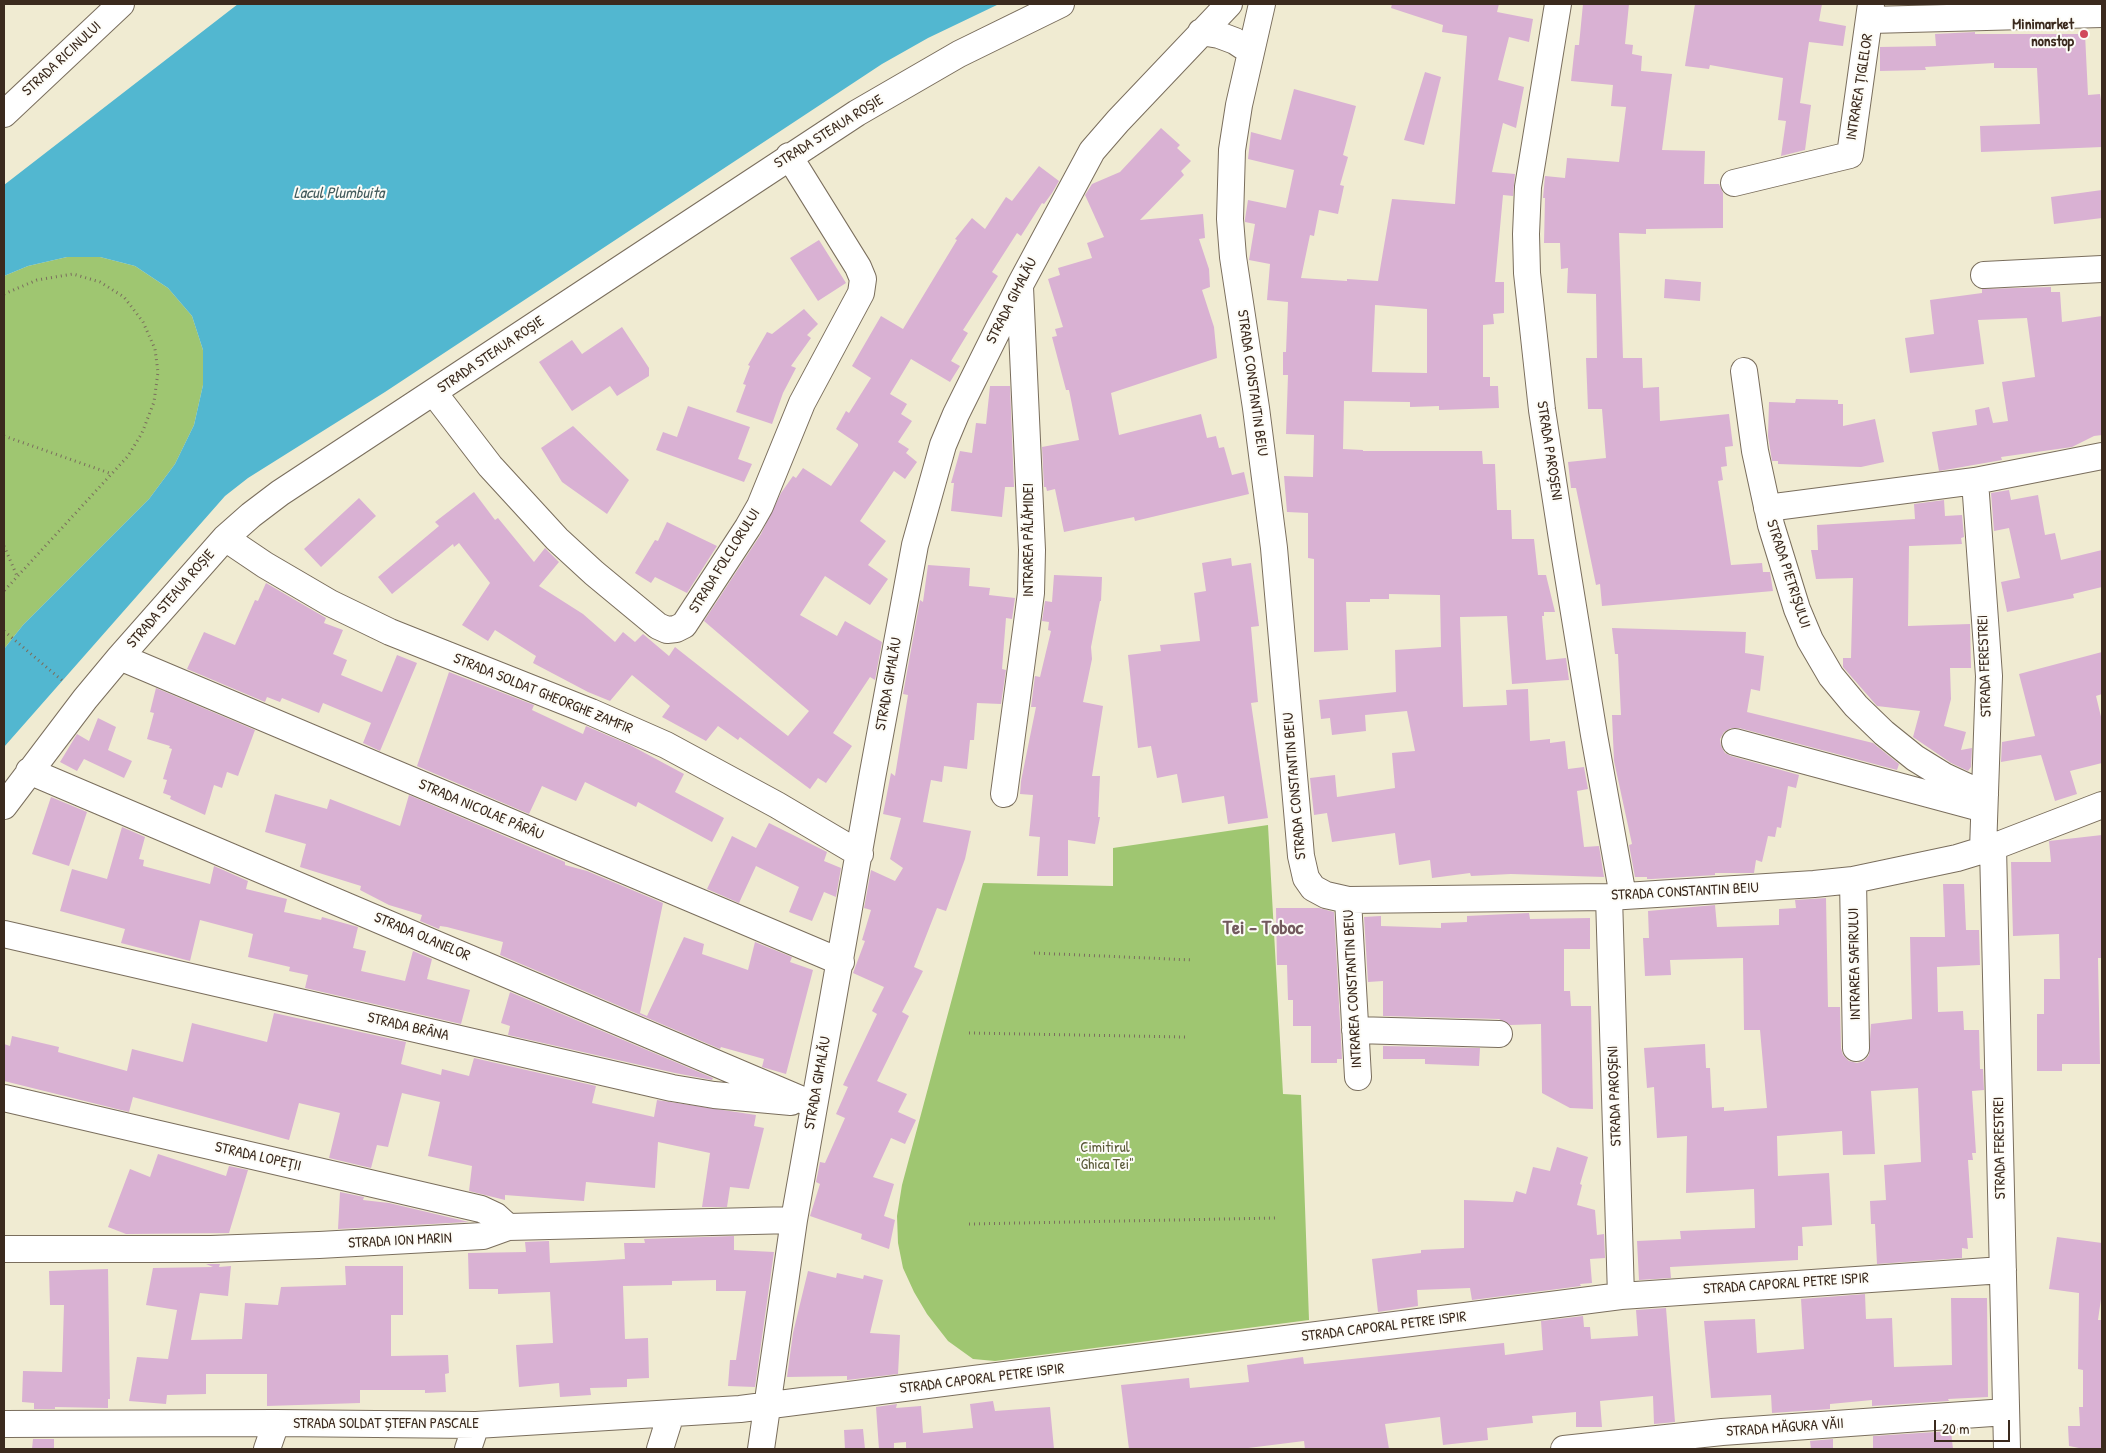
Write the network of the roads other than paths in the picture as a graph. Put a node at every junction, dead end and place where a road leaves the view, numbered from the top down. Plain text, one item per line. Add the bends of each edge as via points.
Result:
1 (121, 4) edge
2 (1061, 4) edge
3 (1229, 4) edge
4 (1262, 4) edge
5 (1558, 4) edge
6 (1871, 12) edge
7 (2102, 14) edge
8 (1201, 32) junction
9 (1250, 50) junction
10 (4, 114) edge
11 (789, 156) junction
12 (1734, 183) dead end
13 (2102, 269) edge
14 (1984, 275) dead end
15 (1020, 285) junction
16 (1744, 371) dead end
17 (434, 393) junction
18 (2102, 456) edge
19 (1975, 482) junction
20 (1767, 508) junction
21 (225, 538) junction
22 (120, 657) junction
23 (1735, 742) dead end
24 (29, 771) junction
25 (1004, 794) dead end
26 (1985, 802) junction
27 (2102, 805) edge
28 (4, 806) edge
29 (1988, 849) junction
30 (860, 854) junction
31 (1853, 880) junction
32 (1616, 896) junction
33 (1348, 900) junction
34 (4, 934) edge
35 (841, 962) junction
36 (1356, 1030) junction
37 (1500, 1034) dead end
38 (1856, 1048) dead end
39 (1358, 1077) dead end
40 (4, 1098) edge
41 (814, 1104) junction
42 (794, 1220) junction
43 (508, 1227) junction
44 (4, 1249) edge
45 (2003, 1270) junction
46 (1622, 1296) junction
47 (767, 1407) junction
48 (2006, 1412) junction
49 (672, 1414) junction
50 (276, 1423) junction
51 (4, 1424) edge
52 (476, 1425) junction
53 (267, 1449) edge
54 (468, 1449) edge
55 (660, 1449) edge
56 (761, 1449) edge
57 (1564, 1449) edge
58 (2007, 1449) edge

1 - 10 street, STRADA RICINULUI
2 - 11 street, STRADA STEAUA ROȘIE via 959,54
3 - 8 street, STRADA GIMALĂU
4 - 9 street, STRADA CONSTANTIN BEIU
5 - 32 street, STRADA PAROȘENI via 1528,187 1527,281 1542,410
6 - 7 street
6 - 12 street, INTRAREA ȚIGLELOR via 1850,155
8 - 9 street via 1219,35
8 - 15 street, STRADA GIMALĂU via 1092,152
9 - 33 street, STRADA CONSTANTIN BEIU via 1232,150 1230,219 1274,548 1301,856 1306,878 1313,888
11 - 17 street, STRADA STEAUA ROȘIE
11 - 17 street, STRADA FOLCLORULUI via 858,267 862,279 861,293 802,403 760,506 684,625 667,630 658,626 563,545 490,466
13 - 14 street
15 - 25 street, INTRAREA PĂLĂMIDEI via 1032,550 1031,593
15 - 30 street, STRADA GIMALĂU via 949,428 914,545
16 - 20 street, STRADA PIETRIȘULUI
17 - 21 street, STRADA STEAUA ROȘIE via 280,493
18 - 19 street, STRADA PIETRIȘULUI
19 - 20 street, STRADA PIETRIȘULUI
19 - 26 street, STRADA FERESTREI via 1989,676
20 - 26 street, STRADA PIETRIȘULUI via 1797,609 1831,676 1856,706 1907,752
21 - 22 street, STRADA STEAUA ROȘIE
21 - 30 street, STRADA SOLDAT GHEORGHE ZAMFIR via 330,603 390,632 666,745
22 - 24 street, STRADA STEAUA ROȘIE
22 - 35 street, STRADA NICOLAE PÂRÂU
23 - 26 street
24 - 28 street, STRADA STEAUA ROȘIE
24 - 41 street, STRADA OLANELOR
26 - 29 street, STRADA FERESTREI
27 - 29 street, STRADA CONSTANTIN BEIU
29 - 31 street, STRADA CONSTANTIN BEIU
29 - 45 street, STRADA FERESTREI
30 - 35 street, STRADA GIMALĂU
31 - 32 street, STRADA CONSTANTIN BEIU
31 - 38 street, INTRAREA SAFIRULUI
32 - 33 street, STRADA CONSTANTIN BEIU
32 - 46 street, STRADA PAROȘENI
33 - 36 street, INTRAREA CONSTANTIN BEIU
34 - 41 street, STRADA BRÂNA via 672,1088
35 - 41 street, STRADA GIMALĂU
36 - 37 street
36 - 39 street, INTRAREA CONSTANTIN BEIU
40 - 43 street, STRADA LOPEȚII via 481,1209
41 - 42 street, STRADA GIMALĂU
42 - 43 street, STRADA ION MARIN
42 - 47 street, STRADA GIMALĂU
43 - 44 street, STRADA ION MARIN via 484,1236 357,1243 211,1249
45 - 46 street, STRADA CAPORAL PETRE ISPIR
45 - 48 street, STRADA FERESTREI
46 - 47 street, STRADA CAPORAL PETRE ISPIR
47 - 49 street, STRADA SOLDAT ȘTEFAN PASCALE
47 - 56 street, STRADA GIMALĂU
48 - 57 street, STRADA MĂGURA VĂII via 1722,1432
48 - 58 street, STRADA FERESTREI
49 - 52 street, STRADA SOLDAT ȘTEFAN PASCALE
49 - 55 street
50 - 51 street, STRADA SOLDAT ȘTEFAN PASCALE
50 - 52 street, STRADA SOLDAT ȘTEFAN PASCALE
50 - 53 street
52 - 54 street

